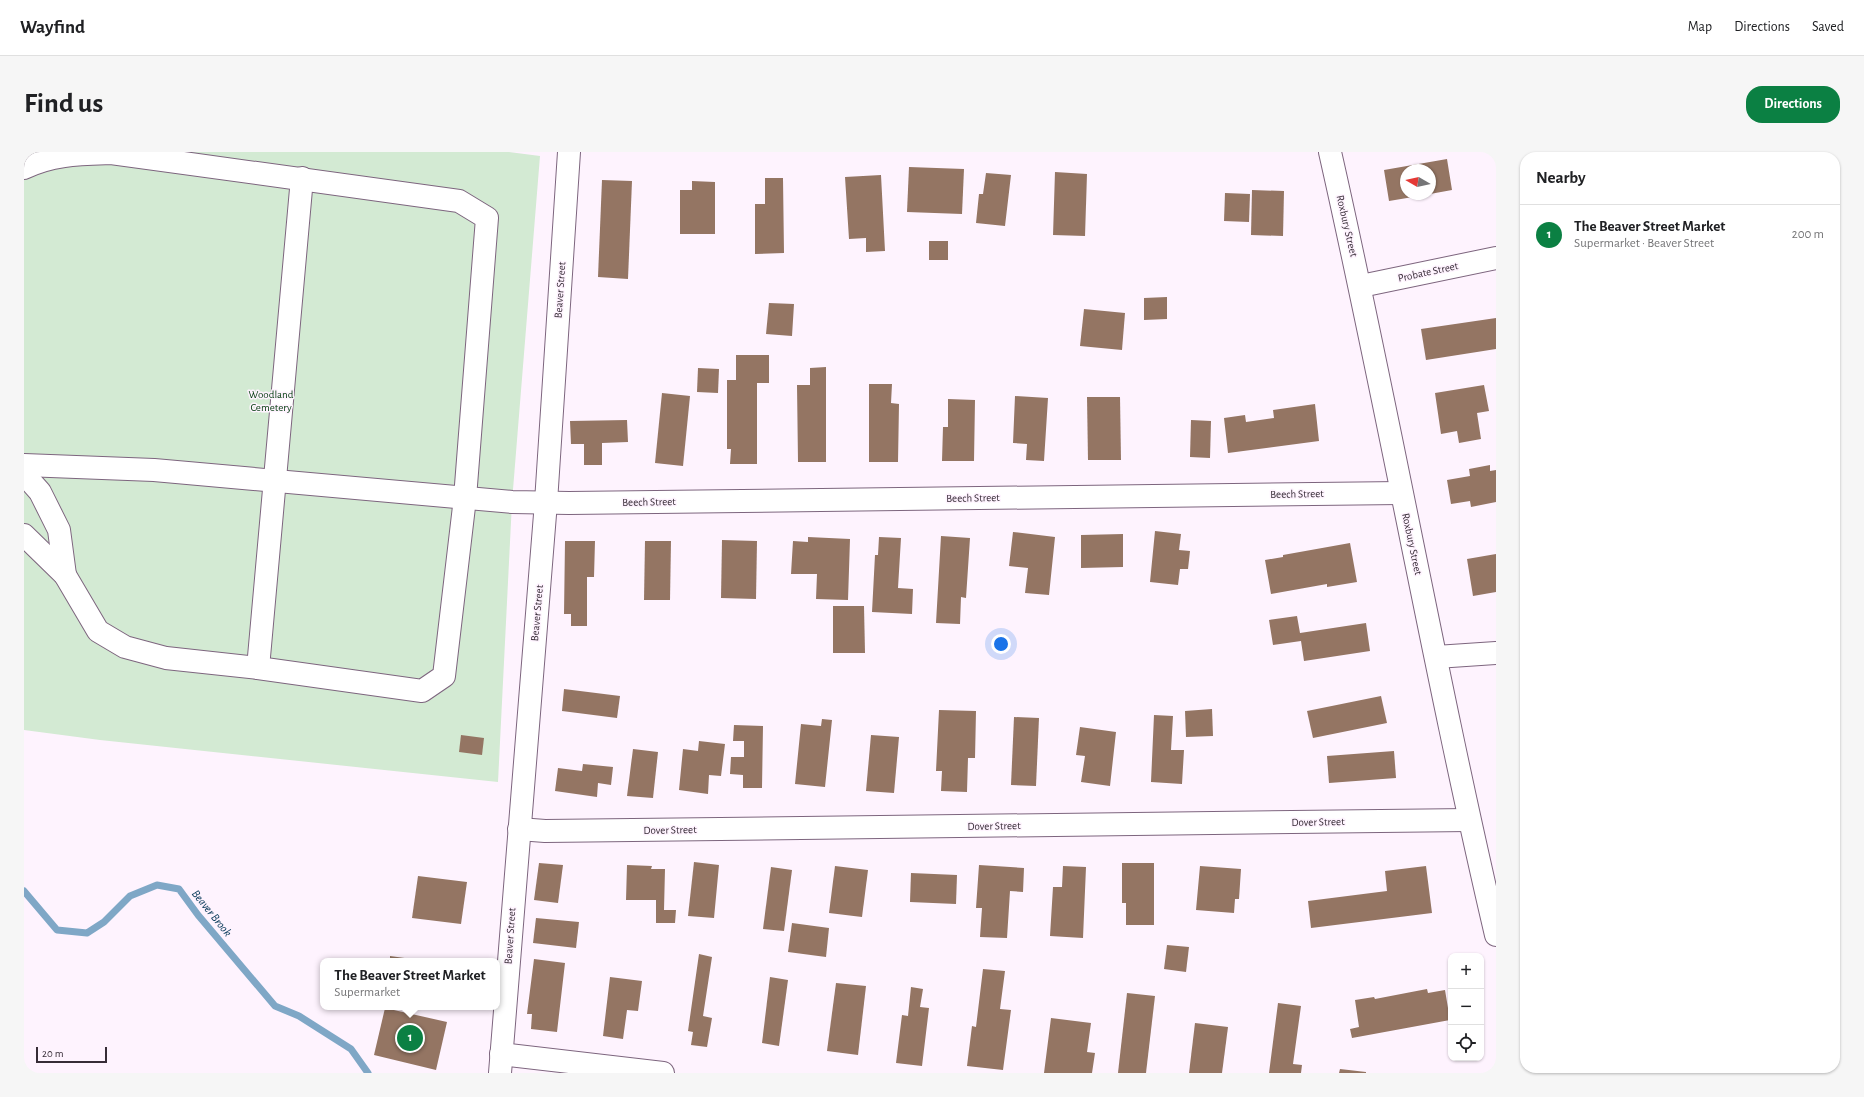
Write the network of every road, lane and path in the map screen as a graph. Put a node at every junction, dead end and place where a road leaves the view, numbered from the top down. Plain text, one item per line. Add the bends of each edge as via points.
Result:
1 (569, 152) edge
2 (1330, 152) edge
3 (24, 168) edge
4 (302, 178) junction
5 (1496, 258) edge
6 (1361, 286) junction
7 (24, 465) edge
8 (24, 474) edge
9 (275, 481) junction
10 (1401, 493) junction
11 (465, 498) junction
12 (546, 502) junction
13 (24, 535) edge
14 (65, 575) junction
15 (1496, 653) edge
16 (1436, 657) junction
17 (258, 668) junction
18 (1469, 820) junction
19 (519, 829) junction
20 (1496, 934) edge
21 (500, 1064) edge
22 (663, 1073) edge

1 - 12 street, Beaver Street
2 - 6 street, Roxbury Street
3 - 4 street via 37,161 57,156 111,153
4 - 9 street
4 - 11 street via 459,201 487,218
5 - 6 street, Probate Street
6 - 10 street, Roxbury Street
7 - 9 street, Beech Street via 154,470
8 - 14 street via 40,492 59,530
9 - 11 street, Beech Street
9 - 17 street
10 - 12 street, Beech Street
10 - 16 street, Roxbury Street
11 - 12 street, Beech Street
11 - 17 street via 444,676 422,691
12 - 19 street, Beaver Street
13 - 14 street
14 - 17 street via 98,631 125,647 166,658
15 - 16 street
16 - 18 street, Roxbury Street
18 - 19 street, Dover Street via 569,831
18 - 20 street, Roxbury Street
19 - 21 street, Beaver Street
21 - 22 street

